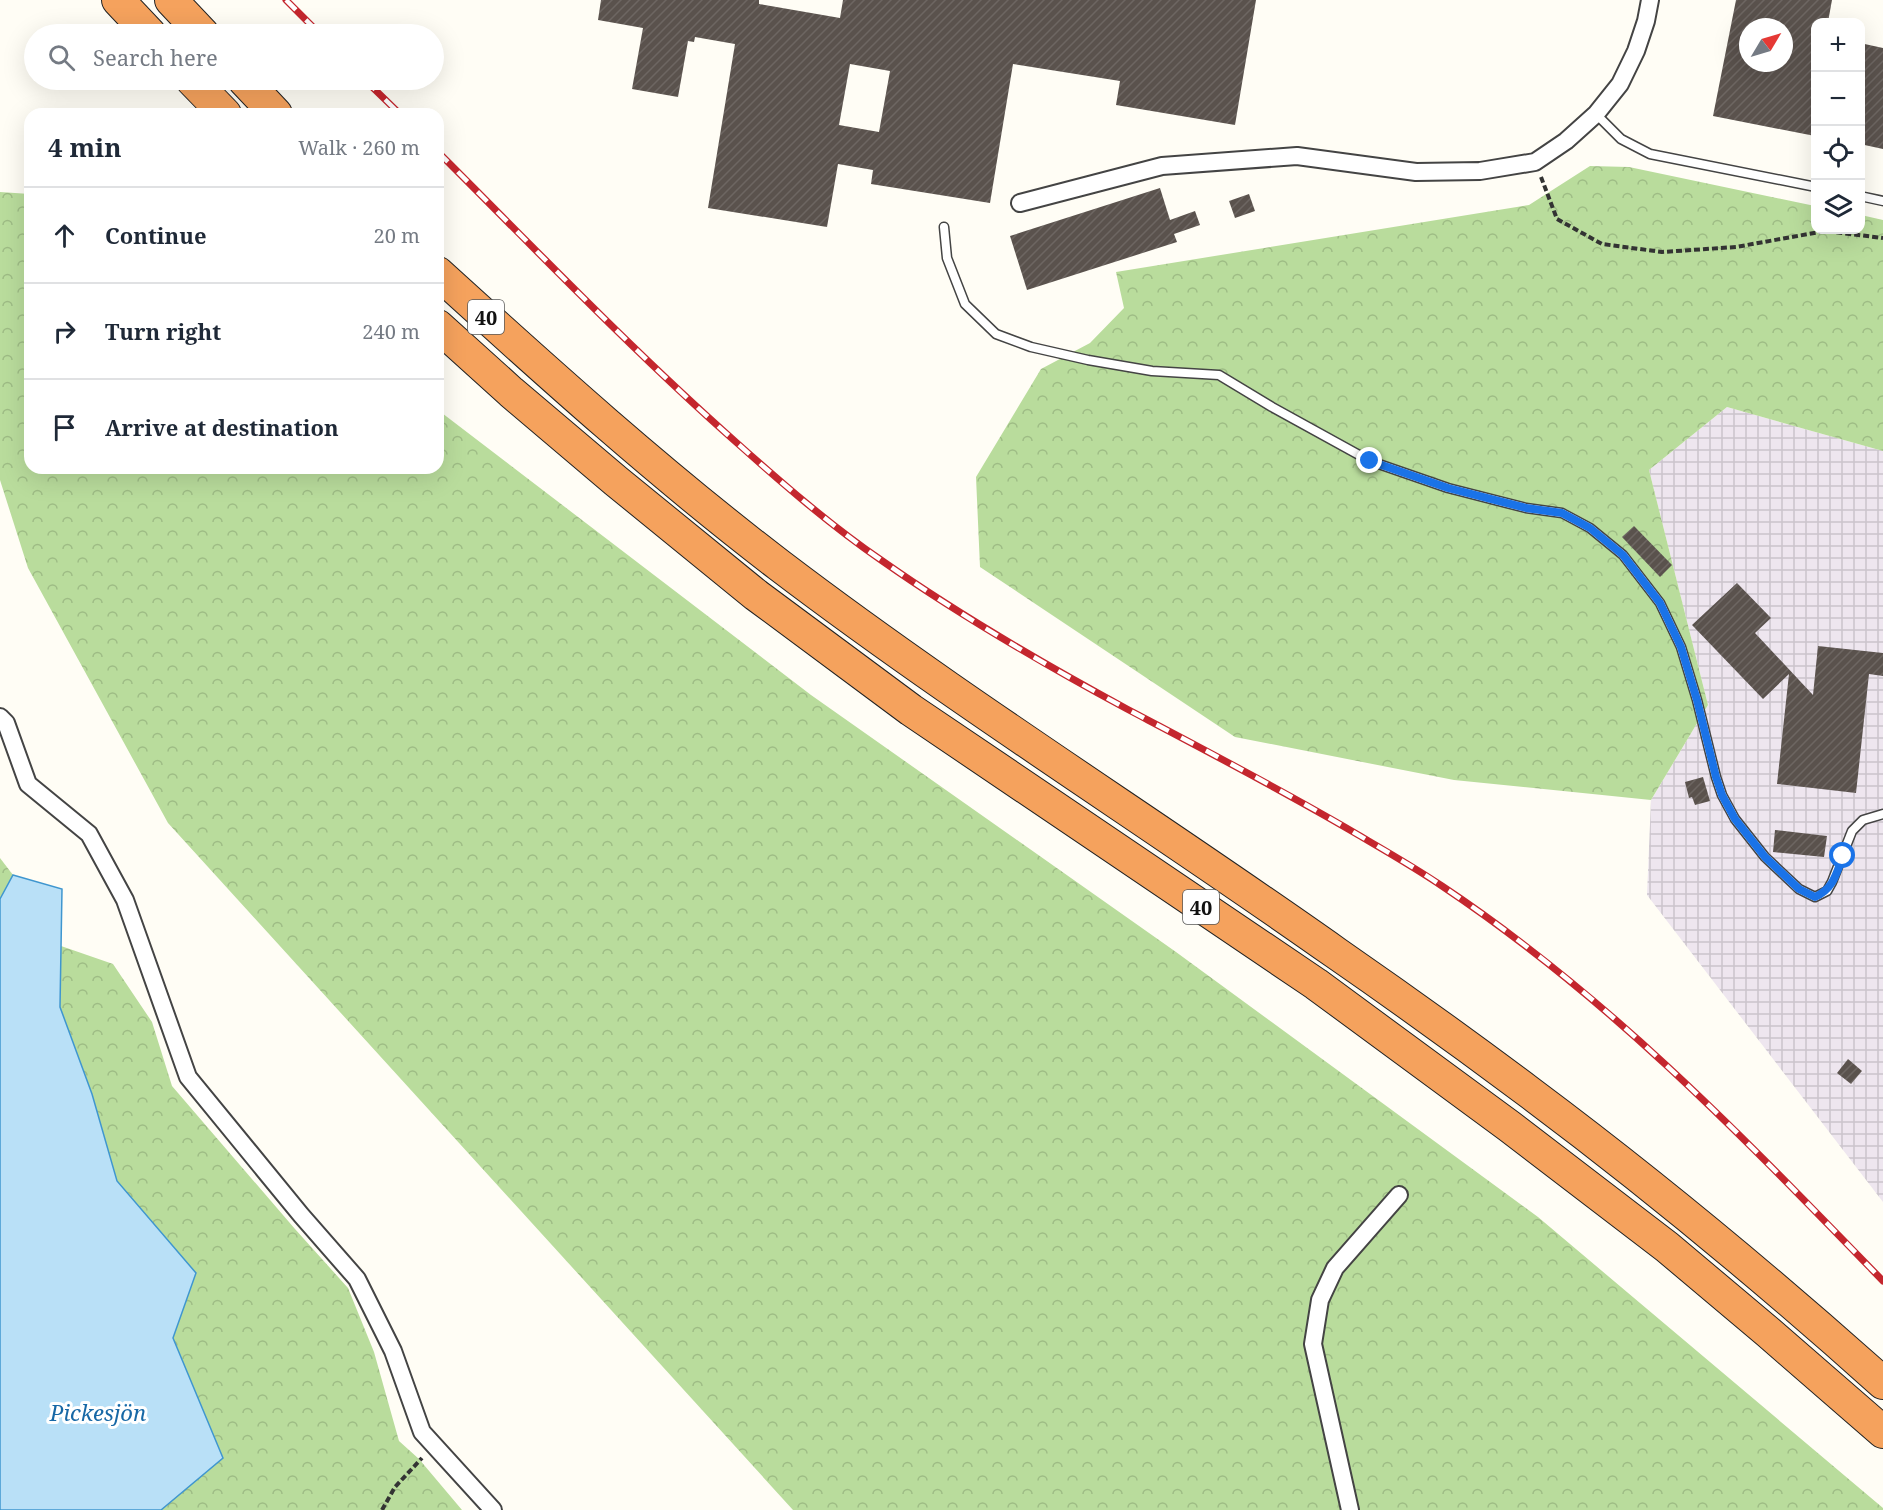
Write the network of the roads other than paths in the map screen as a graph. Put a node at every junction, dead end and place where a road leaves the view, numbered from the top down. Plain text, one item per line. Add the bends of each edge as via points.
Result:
1 (118, 0) edge
2 (171, 0) edge
3 (1650, 0) edge
4 (141, 24) edge
5 (194, 24) edge
6 (202, 90) edge
7 (253, 90) edge
8 (219, 108) edge
9 (270, 108) edge
10 (1596, 114) junction
11 (1811, 186) edge
12 (1865, 197) edge
13 (1883, 201) edge
14 (1020, 202) dead end
15 (944, 227) dead end
16 (444, 278) edge
17 (444, 331) edge
18 (0, 717) edge
19 (1883, 814) edge
20 (1399, 1195) dead end
21 (1883, 1383) edge
22 (1883, 1432) edge
23 (493, 1510) edge
24 (1350, 1510) edge

1 - 4 highway
2 - 5 highway
3 - 10 street via 1646,21 1620,84
6 - 8 highway
7 - 9 highway
10 - 11 lane via 1621,140 1650,154
10 - 14 street via 1535,162 1480,171 1416,172 1298,156 1162,166
12 - 13 lane
15 - 19 lane via 947,258 965,304 996,334 1088,360 1152,371 1219,375 1370,461 1448,488 1562,513 1590,528 1623,555 1660,603 1681,647 1722,795 1765,857 1799,889 1815,897 1827,891 1852,831 1863,820
16 - 21 highway, 40 via 640,454 779,565 935,679 1334,951 1530,1093 1690,1218
17 - 22 highway, 40 via 616,481 756,595 911,710 1316,984 1509,1126 1667,1247
18 - 23 street via 6,723 28,784 89,834 125,900 188,1077 357,1279 393,1351 422,1432
20 - 24 street via 1335,1268 1320,1299 1313,1344

